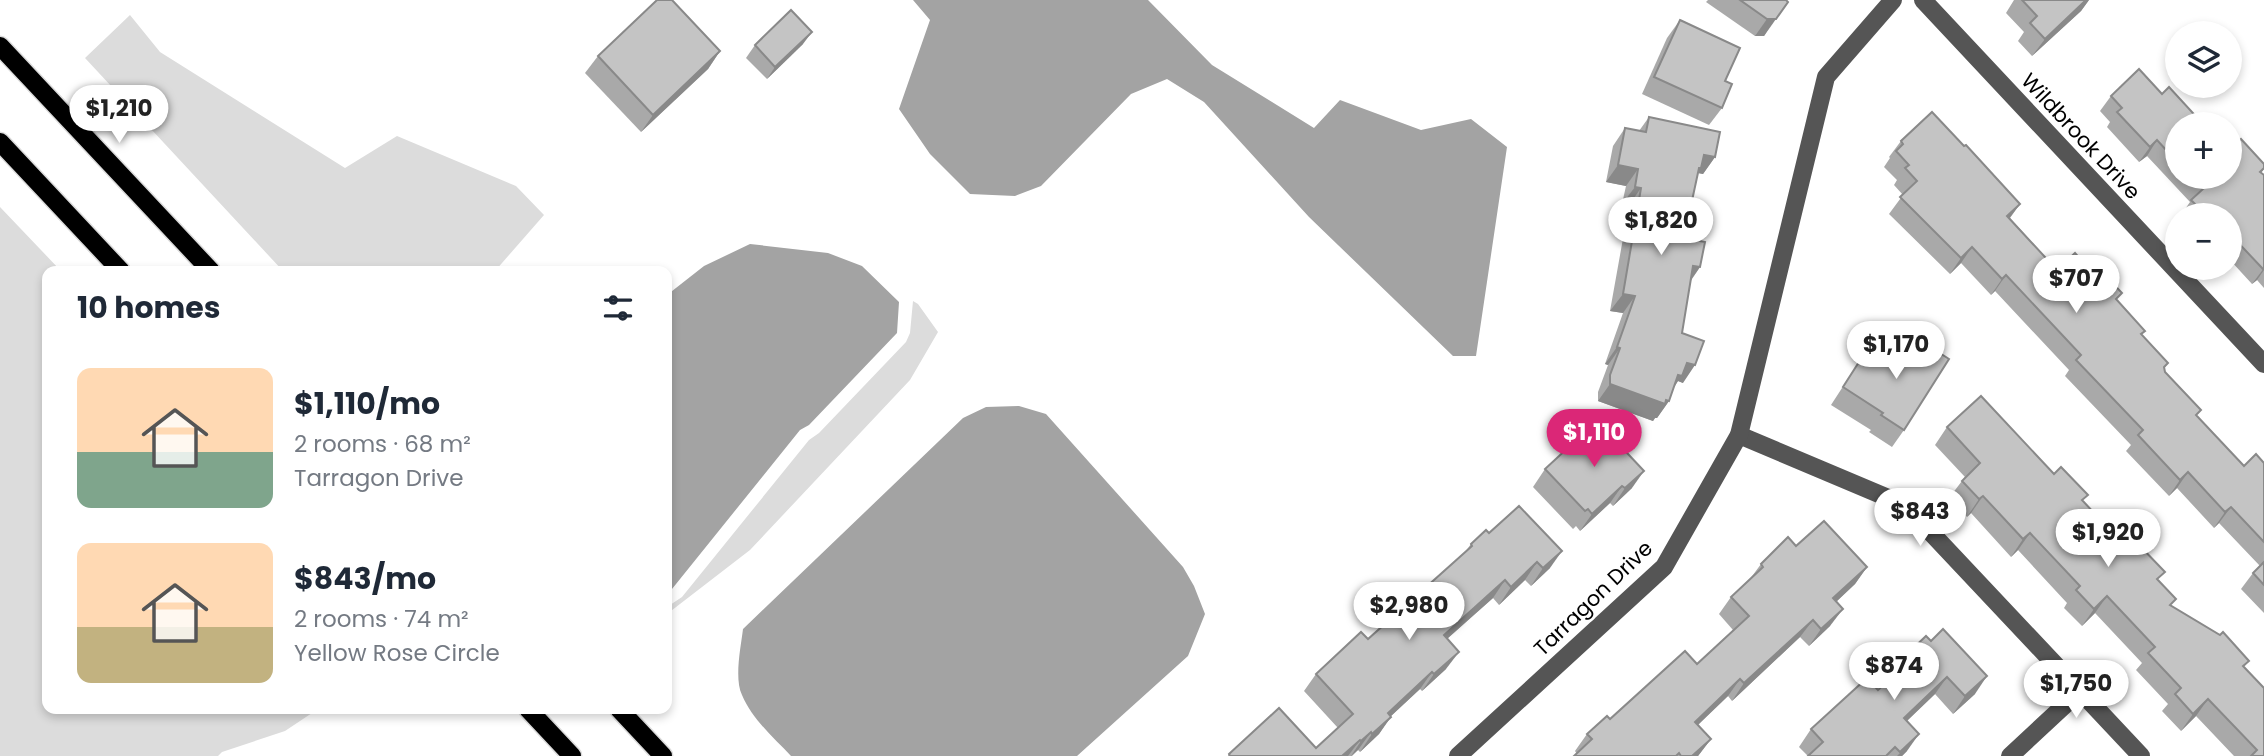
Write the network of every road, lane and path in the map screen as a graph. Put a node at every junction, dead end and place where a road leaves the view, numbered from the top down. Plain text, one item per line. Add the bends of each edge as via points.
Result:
1 (1893, 0) edge
2 (1923, 0) edge
3 (0, 46) edge
4 (0, 142) edge
5 (116, 266) edge
6 (206, 266) edge
7 (2264, 364) edge
8 (1739, 435) junction
9 (2080, 691) junction
10 (533, 714) edge
11 (624, 714) edge
12 (572, 756) edge
13 (663, 756) edge
14 (1458, 756) edge
15 (2010, 756) edge
16 (2141, 756) edge

1 - 8 street, Tarragon Drive via 1826,77
2 - 7 street, Wildbrook Drive
3 - 6 main road
4 - 5 main road
8 - 9 street via 1905,505
8 - 14 street, Tarragon Drive via 1664,567
9 - 15 street
9 - 16 street
10 - 12 main road
11 - 13 main road

